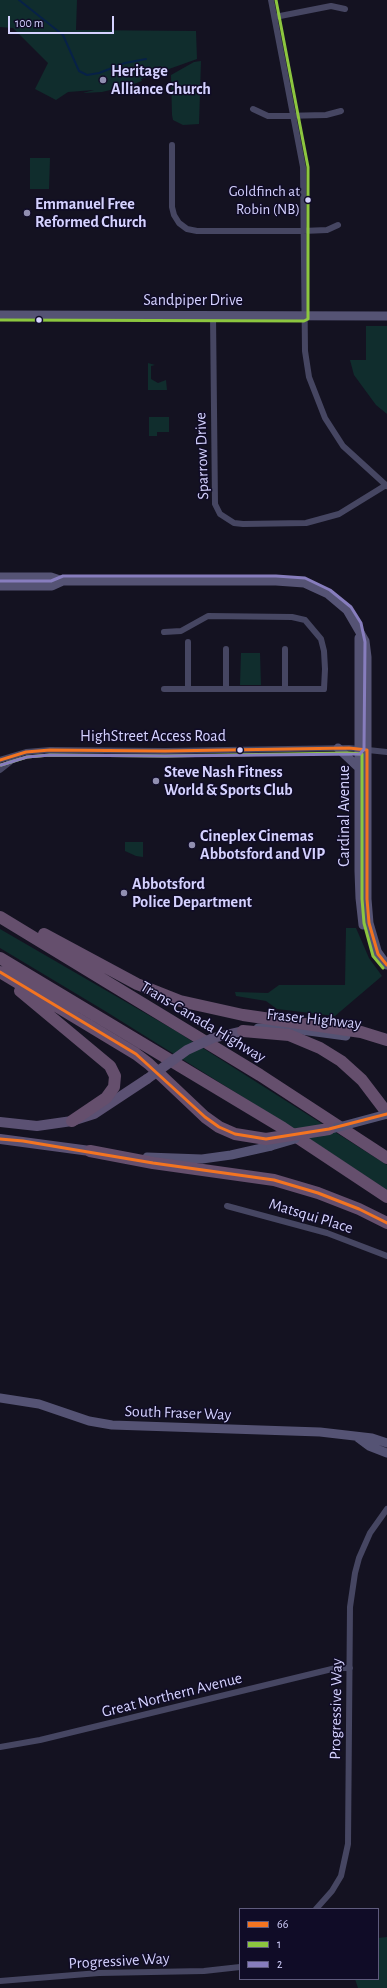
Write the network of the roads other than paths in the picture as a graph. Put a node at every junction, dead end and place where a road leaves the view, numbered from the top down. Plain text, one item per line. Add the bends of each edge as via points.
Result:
1 (271, 0) edge
2 (345, 9) dead end
3 (275, 17) junction
4 (253, 109) dead end
5 (341, 110) dead end
6 (293, 116) junction
7 (172, 145) dead end
8 (338, 225) dead end
9 (304, 231) junction
10 (0, 315) edge
11 (213, 315) junction
12 (304, 316) junction
13 (387, 316) edge
14 (386, 486) edge
15 (0, 577) edge
16 (63, 581) junction
17 (0, 586) edge
18 (164, 632) dead end
19 (188, 642) dead end
20 (226, 649) dead end
21 (285, 649) dead end
22 (164, 689) dead end
23 (188, 689) junction
24 (226, 689) junction
25 (286, 689) junction
26 (338, 748) junction
27 (363, 750) junction
28 (387, 752) edge
29 (19, 755) junction
30 (0, 760) edge
31 (359, 768) junction
32 (0, 770) edge
33 (0, 910) edge
34 (0, 917) edge
35 (378, 954) junction
36 (0, 958) edge
37 (387, 965) edge
38 (0, 972) edge
39 (0, 976) edge
40 (243, 1030) junction
41 (387, 1041) edge
42 (387, 1114) edge
43 (72, 1121) junction
44 (0, 1122) edge
45 (329, 1129) joint
46 (0, 1138) edge
47 (269, 1143) junction
48 (90, 1151) junction
49 (387, 1158) edge
50 (387, 1197) edge
51 (226, 1206) dead end
52 (387, 1223) edge
53 (387, 1256) edge
54 (0, 1399) edge
55 (357, 1437) junction
56 (387, 1443) edge
57 (387, 1453) edge
58 (387, 1509) edge
59 (350, 1668) junction
60 (0, 1747) edge
61 (317, 1908) edge
62 (239, 1967) edge
63 (0, 1981) edge

1 - 3 street
2 - 3 street via 331,6
3 - 6 street
4 - 6 street via 268,116
5 - 6 street via 326,115
6 - 9 street via 303,167
7 - 9 street via 172,207 179,223 187,229
8 - 9 street via 327,230
9 - 12 street
10 - 11 street, Sandpiper Drive
11 - 12 street, Sandpiper Drive
11 - 14 street, Sparrow Drive via 215,504 220,514 234,523 243,524 306,523 339,514
12 - 13 street, Sandpiper Drive
12 - 14 street via 309,377 325,418 344,446
15 - 16 street, Cardinal Avenue via 51,577
16 - 17 street, Cardinal Avenue via 52,586
16 - 27 street, Cardinal Avenue via 276,581 304,583 328,594 347,610 356,625 360,642
18 - 25 street via 181,631 208,616 292,617 305,620 322,639 324,689
19 - 23 street
20 - 24 street
21 - 25 street
22 - 23 street
23 - 24 street
24 - 25 street
26 - 27 street, HighStreet Access Road
26 - 29 street, HighStreet Access Road via 50,750
26 - 31 street
27 - 28 street, HighStreet Access Road
27 - 31 street, Cardinal Avenue
27 - 35 street, Cardinal Avenue via 367,899 369,923
29 - 30 street, HighStreet Access Road
29 - 32 street, HighStreet Access Road
31 - 35 street, Cardinal Avenue via 360,898 368,941
33 - 41 highway via 137,984 180,1001 242,1015 361,1032
34 - 49 highway, Trans-Canada Highway via 260,1075
35 - 37 street, Cardinal Avenue
36 - 50 highway via 282,1128
38 - 47 highway via 136,1054 219,1127
39 - 43 highway via 110,1066 115,1076 114,1087 106,1098
40 - 41 street, Fraser Highway via 279,1027
40 - 42 highway via 289,1035 320,1048 341,1061 362,1080
40 - 43 main road, Fraser Highway, bridge via 199,1044 94,1114
42 - 45 street, bridge
43 - 44 main road, Fraser Highway via 37,1126
45 - 47 highway, bridge
46 - 48 main road
47 - 48 street via 231,1155 202,1159
48 - 52 highway via 153,1163 274,1180 318,1193
51 - 53 street, Matsqui Place via 327,1233
54 - 55 street, South Fraser Way via 38,1404 89,1421 112,1425 320,1432
55 - 56 street, South Fraser Way
55 - 57 street, South Fraser Way via 369,1446
58 - 59 street, Progressive Way via 370,1533 355,1573 350,1607
59 - 60 street, Great Northern Avenue via 336,1668 40,1740
59 - 61 street, Progressive Way via 348,1844 341,1876
62 - 63 street, Progressive Way via 204,1971 99,1973

